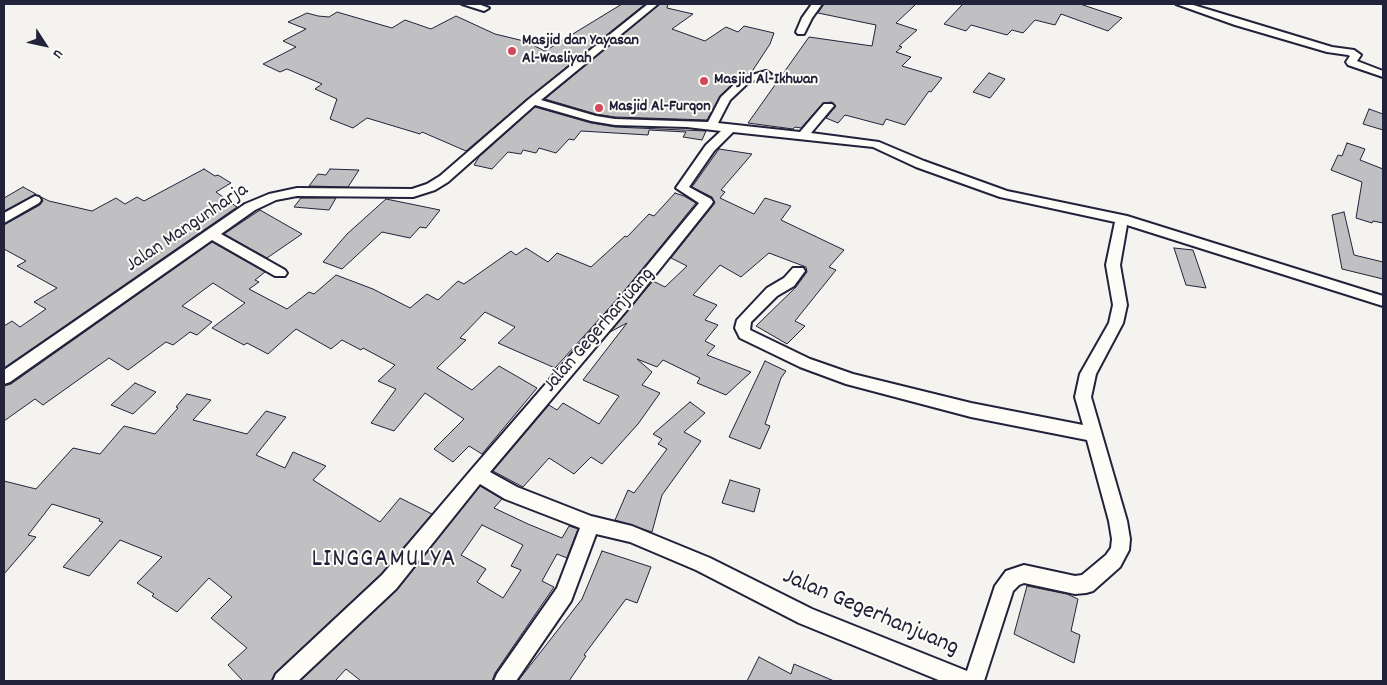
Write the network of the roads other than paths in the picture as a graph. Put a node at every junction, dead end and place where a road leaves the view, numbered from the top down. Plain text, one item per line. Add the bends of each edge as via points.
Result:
1 (467, 4) edge
2 (653, 4) edge
3 (817, 4) edge
4 (1181, 4) edge
5 (484, 8) dead end
6 (801, 32) dead end
7 (766, 74) dead end
8 (1383, 74) edge
9 (533, 101) junction
10 (828, 106) dead end
11 (711, 126) junction
12 (730, 128) junction
13 (803, 136) junction
14 (36, 200) dead end
15 (4, 219) edge
16 (1122, 219) junction
17 (210, 234) junction
18 (798, 271) dead end
19 (280, 273) dead end
20 (1383, 301) edge
21 (4, 378) edge
22 (1093, 434) junction
23 (478, 474) junction
24 (591, 524) junction
25 (283, 681) edge
26 (504, 681) edge
27 (965, 681) edge
28 (974, 681) edge

1 - 5 street
2 - 9 street, Jalan Mangunharja
3 - 6 street via 806,18
4 - 8 street via 1331,50 1353,53 1356,56 1352,64
7 - 11 street via 745,80 725,99
9 - 11 street via 595,119
9 - 17 street, Jalan Mangunharja via 431,188 413,193 297,192 273,197 250,207
10 - 13 street
11 - 12 street
12 - 13 street
12 - 23 street, Jalan Gegerhanjuang via 710,148 682,188 707,202
13 - 16 street via 875,144 1004,194
14 - 15 street
16 - 20 street
16 - 22 street, Jalan Gegerhanjuang via 1113,265 1120,305 1116,323 1088,374 1083,390
17 - 19 street
17 - 21 street, Jalan Mangunharja
18 - 22 street via 744,320 742,328 746,334 806,363 852,380 971,410
22 - 28 street, Jalan Gegerhanjuang via 1118,521 1120,550 1113,561 1086,584 1075,585 1024,574 1013,577 1005,586
23 - 24 street, Jalan Gegerhanjuang via 511,493
23 - 25 street, Jalan Gegerhanjuang via 389,582
24 - 26 street via 564,594
24 - 27 street, Jalan Gegerhanjuang via 641,538 703,564 806,616

